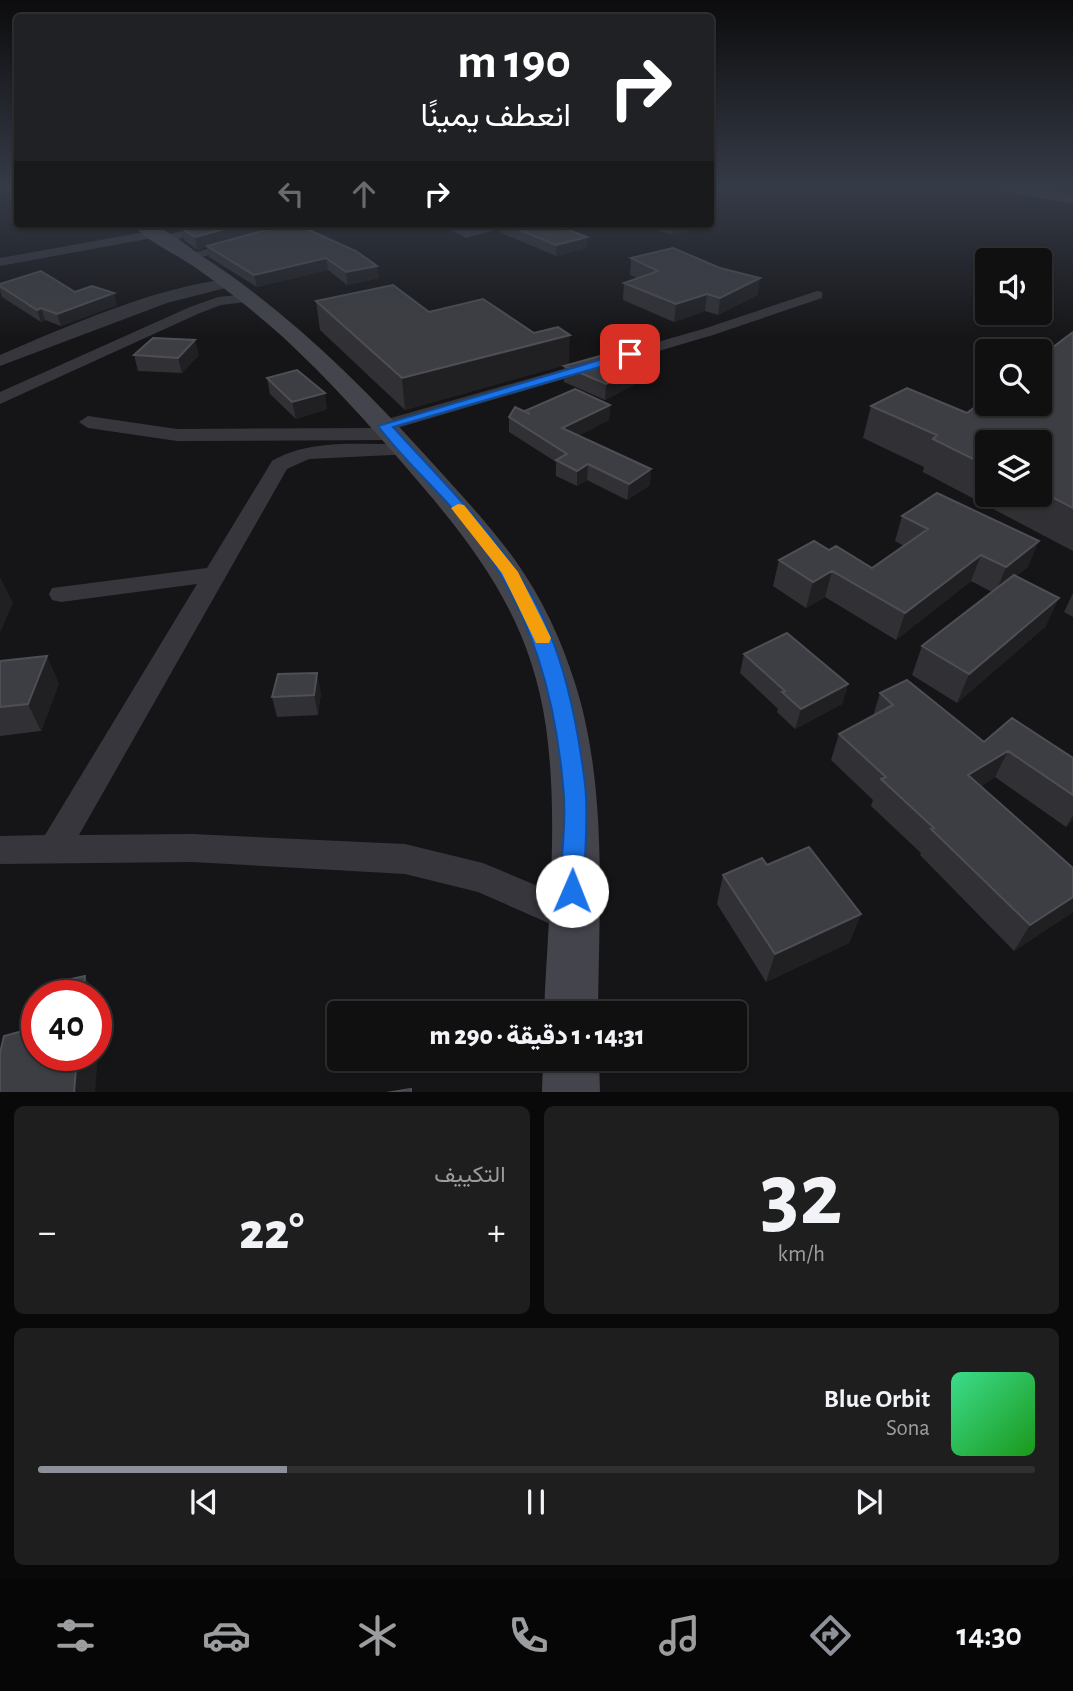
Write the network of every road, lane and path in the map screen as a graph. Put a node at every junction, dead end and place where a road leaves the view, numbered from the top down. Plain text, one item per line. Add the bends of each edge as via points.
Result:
1 (162, 238) edge
2 (253, 240) edge
3 (0, 262) edge
4 (239, 291) junction
5 (817, 295) dead end
6 (0, 361) edge
7 (0, 399) edge
8 (88, 422) dead end
9 (394, 437) junction
10 (215, 575) junction
11 (61, 594) dead end
12 (54, 849) junction
13 (0, 850) edge
14 (571, 917) junction
15 (571, 1001) edge
16 (571, 1071) edge
17 (571, 1092) edge

1 - 2 street
1 - 3 street
1 - 4 street
4 - 6 street via 205,285 68,332
4 - 7 street
4 - 9 street via 331,371
5 - 9 street
8 - 9 street via 177,435
9 - 10 street via 295,456 279,466
9 - 14 street via 497,554 522,592 541,634 558,689 575,786
10 - 11 street
10 - 12 street
12 - 13 street
12 - 14 street via 192,848 405,859 483,878
14 - 15 street
16 - 17 street

